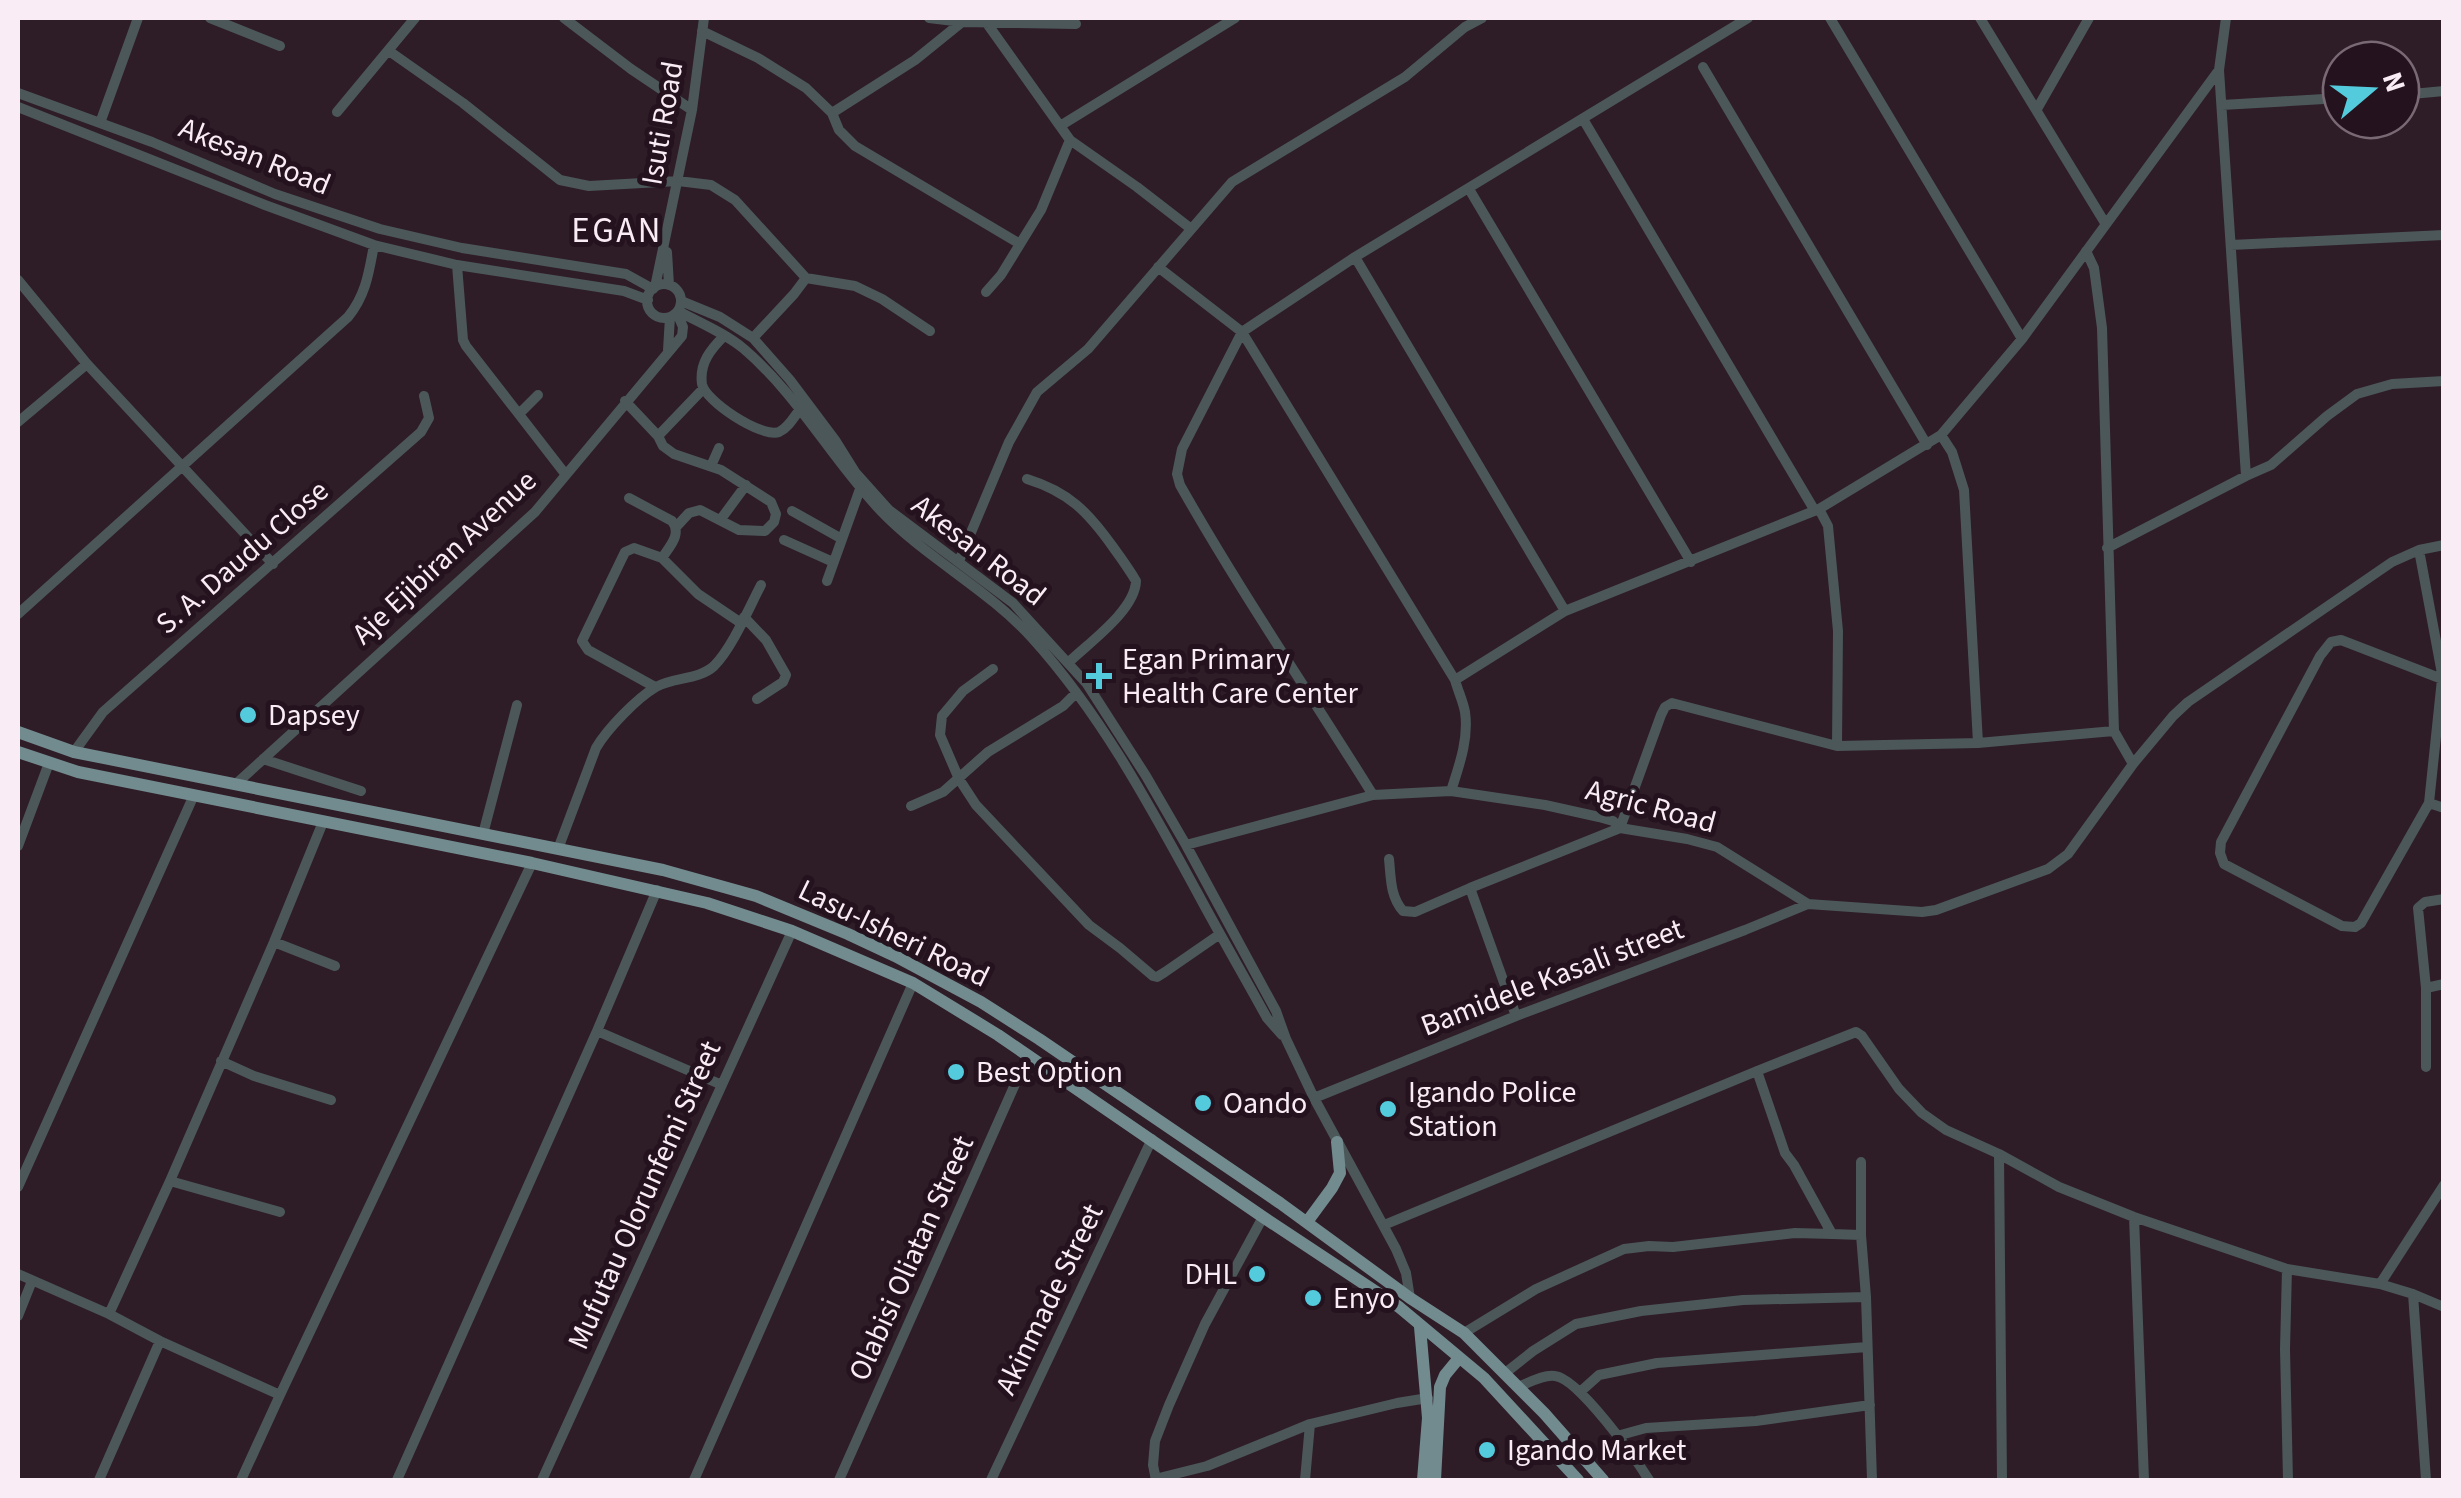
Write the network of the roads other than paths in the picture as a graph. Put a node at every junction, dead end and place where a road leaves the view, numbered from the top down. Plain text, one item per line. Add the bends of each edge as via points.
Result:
1 (138, 18) edge
2 (210, 18) edge
3 (415, 18) edge
4 (564, 18) edge
5 (704, 18) edge
6 (930, 18) edge
7 (1235, 18) edge
8 (1482, 18) edge
9 (1748, 18) edge
10 (1830, 18) edge
11 (1980, 18) edge
12 (2088, 18) edge
13 (2226, 18) edge
14 (986, 20) edge
15 (962, 22) junction
16 (1465, 22) edge
17 (1076, 24) dead end
18 (702, 31) junction
19 (280, 46) dead end
20 (389, 51) junction
21 (1704, 68) dead end
22 (2218, 70) junction
23 (18, 93) edge
24 (2321, 99) edge
25 (2222, 105) junction
26 (18, 107) edge
27 (2037, 109) junction
28 (692, 110) junction
29 (336, 112) dead end
30 (832, 113) junction
31 (1583, 119) junction
32 (100, 122) junction
33 (1060, 126) junction
34 (1070, 140) junction
35 (678, 182) junction
36 (1470, 189) junction
37 (2105, 224) junction
38 (1190, 228) junction
39 (2444, 234) edge
40 (666, 236) junction
41 (1020, 244) junction
42 (2230, 244) junction
43 (374, 245) junction
44 (2086, 252) junction
45 (1355, 257) junction
46 (457, 265) junction
47 (1158, 267) junction
48 (626, 274) junction
49 (806, 278) junction
50 (18, 280) edge
51 (669, 285) junction
52 (624, 291) junction
53 (652, 292) junction
54 (986, 292) dead end
55 (703, 309) junction
56 (677, 311) junction
57 (699, 322) junction
58 (930, 331) dead end
59 (1242, 332) junction
60 (724, 336) junction
61 (753, 338) junction
62 (2022, 340) junction
63 (87, 364) junction
64 (2444, 380) edge
65 (703, 389) junction
66 (538, 395) dead end
67 (424, 396) dead end
68 (625, 401) junction
69 (800, 409) junction
70 (520, 414) junction
71 (18, 422) edge
72 (1941, 435) junction
73 (658, 436) junction
74 (1927, 445) junction
75 (720, 448) dead end
76 (711, 466) junction
77 (184, 467) junction
78 (566, 474) junction
79 (2246, 476) junction
80 (1027, 479) dead end
81 (746, 485) junction
82 (860, 489) junction
83 (629, 498) dead end
84 (1817, 510) junction
85 (792, 511) dead end
86 (721, 520) junction
87 (676, 527) junction
88 (842, 539) junction
89 (784, 540) dead end
90 (2444, 545) edge
91 (2107, 548) junction
92 (2419, 550) junction
93 (662, 558) junction
94 (958, 561) junction
95 (833, 562) junction
96 (1691, 562) junction
97 (272, 564) junction
98 (827, 581) dead end
99 (761, 585) dead end
100 (1565, 611) junction
101 (18, 614) edge
102 (1022, 619) junction
103 (742, 620) junction
104 (1069, 662) junction
105 (993, 669) dead end
106 (1455, 680) junction
107 (2443, 680) edge
108 (656, 687) junction
109 (1076, 693) junction
110 (757, 699) dead end
111 (517, 705) dead end
112 (2114, 731) junction
113 (18, 732) edge
114 (1978, 743) junction
115 (1838, 746) junction
116 (18, 752) edge
117 (74, 752) junction
118 (263, 759) junction
119 (49, 764) junction
120 (2133, 764) junction
121 (959, 780) junction
122 (237, 783) junction
123 (361, 791) dead end
124 (1451, 791) junction
125 (194, 795) junction
126 (1373, 796) junction
127 (2428, 803) junction
128 (911, 806) dead end
129 (2444, 808) edge
130 (323, 822) junction
131 (1620, 828) junction
132 (484, 834) junction
133 (1186, 845) junction
134 (18, 846) edge
135 (558, 849) junction
136 (1389, 859) dead end
137 (532, 863) junction
138 (1470, 888) junction
139 (657, 890) junction
140 (2444, 899) edge
141 (1808, 904) junction
142 (792, 931) junction
143 (1220, 934) junction
144 (274, 942) junction
145 (335, 966) dead end
146 (913, 983) junction
147 (2444, 984) edge
148 (2426, 988) junction
149 (1516, 1016) junction
150 (597, 1031) junction
151 (1286, 1040) junction
152 (1028, 1056) junction
153 (221, 1061) junction
154 (2426, 1067) dead end
155 (1756, 1070) junction
156 (722, 1085) junction
157 (1314, 1098) junction
158 (332, 1100) dead end
159 (1152, 1139) junction
160 (1338, 1142) junction
161 (1999, 1154) junction
162 (1861, 1162) dead end
163 (170, 1182) junction
164 (2444, 1185) edge
165 (18, 1187) edge
166 (280, 1212) dead end
167 (2134, 1217) junction
168 (1263, 1218) junction
169 (1307, 1222) junction
170 (1384, 1225) junction
171 (1832, 1234) junction
172 (1861, 1235) junction
173 (2287, 1269) junction
174 (18, 1274) edge
175 (32, 1282) junction
176 (2380, 1284) junction
177 (2414, 1294) junction
178 (1866, 1297) junction
179 (1410, 1298) junction
180 (2444, 1307) edge
181 (108, 1314) junction
182 (18, 1316) edge
183 (1420, 1327) junction
184 (1464, 1333) junction
185 (160, 1341) junction
186 (1867, 1348) junction
187 (1459, 1358) junction
188 (1504, 1374) junction
189 (1518, 1387) junction
190 (1580, 1392) junction
191 (280, 1395) junction
192 (1428, 1398) junction
193 (1870, 1405) junction
194 (1310, 1424) junction
195 (1617, 1436) junction
196 (99, 1480) edge
197 (242, 1480) edge
198 (397, 1480) edge
199 (542, 1480) edge
200 (694, 1480) edge
201 (839, 1480) edge
202 (991, 1480) edge
203 (1156, 1480) edge
204 (1305, 1480) edge
205 (1423, 1480) edge
206 (1435, 1480) edge
207 (1578, 1480) edge
208 (1603, 1480) edge
209 (1649, 1480) edge
210 (1872, 1480) edge
211 (2002, 1480) edge
212 (2144, 1480) edge
213 (2288, 1480) edge
214 (2426, 1480) edge

1 - 32 street
2 - 19 street
3 - 20 street
4 - 28 street
5 - 18 street, Isuti Road
6 - 15 street
7 - 33 street
8 - 16 street
9 - 31 street
10 - 62 street
11 - 27 street
12 - 27 street
13 - 22 street
14 - 15 street
14 - 17 street
14 - 33 street
15 - 30 street
16 - 38 street via 1405,77 1242,174
18 - 28 street, Isuti Road
18 - 30 street via 784,73
20 - 29 street
20 - 35 street via 560,180 589,186
21 - 74 street
22 - 25 street
22 - 37 street
23 - 32 street, Akesan Road
24 - 25 street
25 - 42 street
26 - 43 street, Akesan Road
27 - 37 street
28 - 35 street, Isuti Road
30 - 41 street via 856,146
31 - 36 street
31 - 84 street
32 - 48 street, Akesan Road via 380,230
33 - 34 street
34 - 38 street
34 - 41 street
35 - 40 street, Isuti Road
35 - 49 street via 724,191
36 - 45 street
36 - 96 street
37 - 44 street
38 - 47 street
39 - 42 street
40 - 51 street
40 - 53 street
41 - 54 street
42 - 79 street
43 - 46 street, Akesan Road
43 - 77 street via 366,289 348,317
44 - 62 street
44 - 91 street via 2102,328
45 - 59 street
45 - 100 street
46 - 52 street, Akesan Road
46 - 70 street via 464,340
47 - 59 street
47 - 94 street via 1082,356 1037,392
48 - 52 street
48 - 53 street, Akesan Road
49 - 58 street via 855,286
49 - 61 street
50 - 63 street
51 - 53 street
51 - 56 street via 678,291
52 - 53 street, Akesan Road
53 - 56 street via 657,316
55 - 56 street, Akesan Road
55 - 57 street
55 - 61 street, Akesan Road
56 - 57 street, Akesan Road
56 - 68 street, Aje Ejibiran Avenue via 682,336
57 - 60 street, Akesan Road
59 - 106 street
59 - 126 street via 1182,449 1180,485
60 - 65 street via 708,352
60 - 69 street, Akesan Road
61 - 94 street, Akesan Road via 888,510
62 - 72 street
63 - 71 street
63 - 77 street
64 - 79 street via 2357,394 2271,465
65 - 69 street via 732,415 770,433 782,431
65 - 73 street
66 - 70 street
67 - 97 street, S. A. Daudu Close via 429,418 421,432
68 - 73 street
68 - 78 street, Aje Ejibiran Avenue
69 - 82 street, Akesan Road
70 - 78 street
72 - 74 street
72 - 114 street via 1964,490
73 - 76 street via 674,454
74 - 84 street
75 - 76 street
76 - 81 street
77 - 97 street
77 - 101 street
78 - 118 street, Aje Ejibiran Avenue via 503,543
79 - 91 street
80 - 104 street via 1079,506 1136,581 1128,605
81 - 86 street
81 - 86 street via 771,502 774,522 756,532
82 - 88 street
82 - 102 street, Akesan Road via 952,573
83 - 87 street
84 - 96 street
84 - 115 street via 1828,526 1838,631
85 - 88 street
86 - 87 street via 694,510
87 - 93 street
88 - 95 street
89 - 95 street
90 - 92 street, Agric Road
91 - 112 street
92 - 107 street
92 - 120 street, Agric Road via 2204,689
93 - 103 street via 698,594
93 - 108 street via 634,548 626,552 582,641
94 - 102 street, Akesan Road
95 - 98 street
96 - 100 street
97 - 117 street, S. A. Daudu Close via 104,712
99 - 103 street
100 - 106 street
102 - 104 street, Akesan Road
102 - 109 street, Akesan Road
103 - 108 street via 713,667
103 - 110 street via 766,640 786,675
104 - 133 street, Akesan Road via 1107,712
105 - 121 street via 942,716 940,735
106 - 124 street via 1465,730
107 - 127 street
107 - 127 street via 2341,640 2331,642 2220,852 2224,864 2354,927 2373,905
108 - 135 street via 603,736
109 - 121 street via 988,752
109 - 143 street, Akesan Road via 1136,783
111 - 132 street
112 - 114 street
112 - 120 street
113 - 117 main road, Lasu-Isheri Road
114 - 115 street
115 - 131 street via 1672,704 1661,714
116 - 119 main road, Lasu-Isheri Road
117 - 122 main road, Lasu-Isheri Road
118 - 122 street, Aje Ejibiran Avenue
118 - 123 street
119 - 125 main road, Lasu-Isheri Road
119 - 134 street
120 - 141 street, Agric Road via 2068,854 2048,869 1936,910
121 - 128 street
121 - 143 street via 1089,925 1153,976
122 - 132 main road, Lasu-Isheri Road
124 - 126 street, Agric Road
124 - 131 street, Agric Road via 1544,804
125 - 130 main road, Lasu-Isheri Road
125 - 165 street
126 - 133 street, Agric Road
127 - 129 street
130 - 137 main road, Lasu-Isheri Road
130 - 144 street
131 - 138 street
131 - 141 street, Agric Road via 1718,847
132 - 135 main road, Lasu-Isheri Road
133 - 151 street, Akesan Road
135 - 169 main road, Lasu-Isheri Road via 756,896 894,956 1039,1039
136 - 138 street via 1392,891 1404,911
137 - 139 main road, Lasu-Isheri Road
137 - 191 street
138 - 149 street
139 - 142 main road, Lasu-Isheri Road
139 - 150 street
140 - 148 street via 2418,908
141 - 149 street, Bamidele Kasali street
142 - 146 main road, Lasu-Isheri Road
142 - 156 street, Mufutau Olorunfemi Street
143 - 151 street, Akesan Road
144 - 145 street
144 - 153 street
146 - 152 main road, Lasu-Isheri Road
146 - 200 street
147 - 148 street
148 - 154 street
149 - 157 street, Bamidele Kasali street
150 - 156 street
150 - 198 street
151 - 157 street, Akesan Road
152 - 159 main road, Lasu-Isheri Road
152 - 201 street, Olabisi Oliatan Street
153 - 158 street
153 - 163 street
155 - 161 street via 1856,1032 1922,1114
155 - 170 street
155 - 171 street via 1785,1153
156 - 199 street, Mufutau Olorunfemi Street
157 - 160 street, Akesan Road
159 - 168 main road, Lasu-Isheri Road
159 - 202 street, Akinmade Street
160 - 169 main road via 1340,1173
160 - 170 street, Akesan Road
161 - 167 street
161 - 211 street
162 - 172 street
163 - 166 street
163 - 181 street
164 - 176 street
167 - 173 street
167 - 212 street
168 - 183 main road, Lasu-Isheri Road
168 - 203 street via 1168,1405 1155,1441
169 - 179 main road, Lasu-Isheri Road
170 - 179 street, Akesan Road
171 - 172 street
171 - 184 street via 1624,1249 1536,1289
172 - 178 street
173 - 176 street
173 - 213 street
174 - 175 street
175 - 181 street
175 - 182 street
176 - 177 street
177 - 180 street
177 - 214 street
178 - 186 street
178 - 188 street via 1743,1300 1576,1324
179 - 184 main road, Lasu-Isheri Road
181 - 185 street
183 - 187 main road, Lasu-Isheri Road
183 - 192 main road
184 - 188 main road, Lasu-Isheri Road
185 - 191 street
185 - 196 street
186 - 190 street via 1657,1363 1599,1375
186 - 193 street
187 - 206 main road via 1440,1388
187 - 207 main road, Lasu-Isheri Road
188 - 189 main road, Lasu-Isheri Road
189 - 190 street via 1556,1376
189 - 208 main road, Lasu-Isheri Road
190 - 195 street
191 - 197 street
192 - 194 street
192 - 205 main road
193 - 195 street
193 - 210 street
194 - 203 street
194 - 204 street
195 - 209 street

